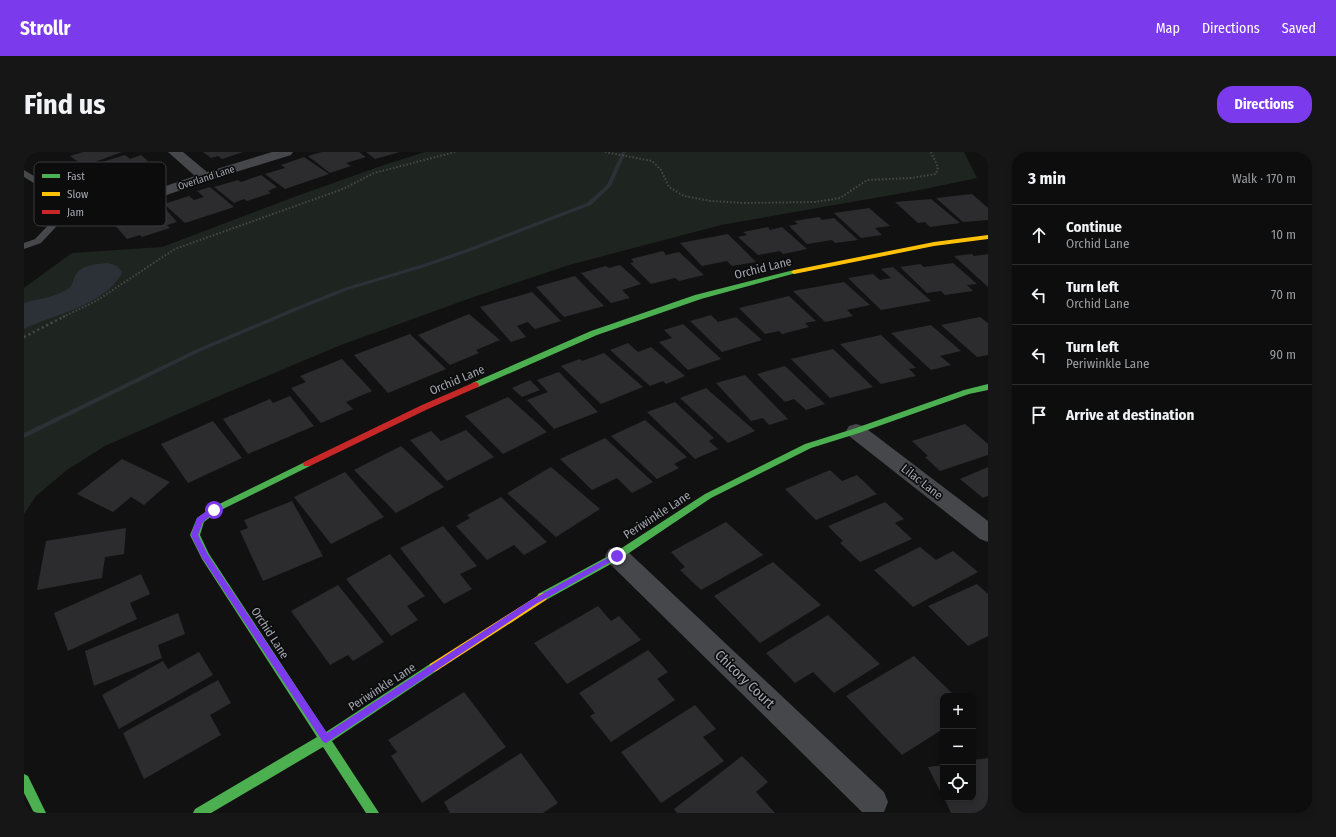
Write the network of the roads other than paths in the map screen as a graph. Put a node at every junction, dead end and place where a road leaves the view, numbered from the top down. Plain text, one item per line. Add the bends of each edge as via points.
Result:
1 (175, 152) edge
2 (286, 152) edge
3 (24, 173) edge
4 (205, 177) junction
5 (34, 179) edge
6 (166, 190) edge
7 (52, 226) edge
8 (988, 237) edge
9 (24, 246) edge
10 (988, 387) edge
11 (856, 431) junction
12 (988, 534) edge
13 (617, 556) junction
14 (326, 739) junction
15 (24, 780) edge
16 (873, 802) dead end
17 (40, 813) edge
18 (199, 813) edge
19 (373, 813) edge

1 - 4 street
2 - 4 street, Overland Lane
3 - 5 lane
4 - 6 street, Overland Lane
7 - 9 lane via 38,241
8 - 14 street, Orchid Lane via 934,244 810,268 698,297 594,334 425,407 233,500 200,520 195,535 205,556
10 - 11 street, Periwinkle Lane
11 - 12 street, Lilac Lane
11 - 13 street, Periwinkle Lane via 808,446 708,496
13 - 14 street, Periwinkle Lane via 534,602
13 - 16 street, Chicory Court
14 - 18 street, Periwinkle Lane
14 - 19 street, Orchid Lane
15 - 17 street

